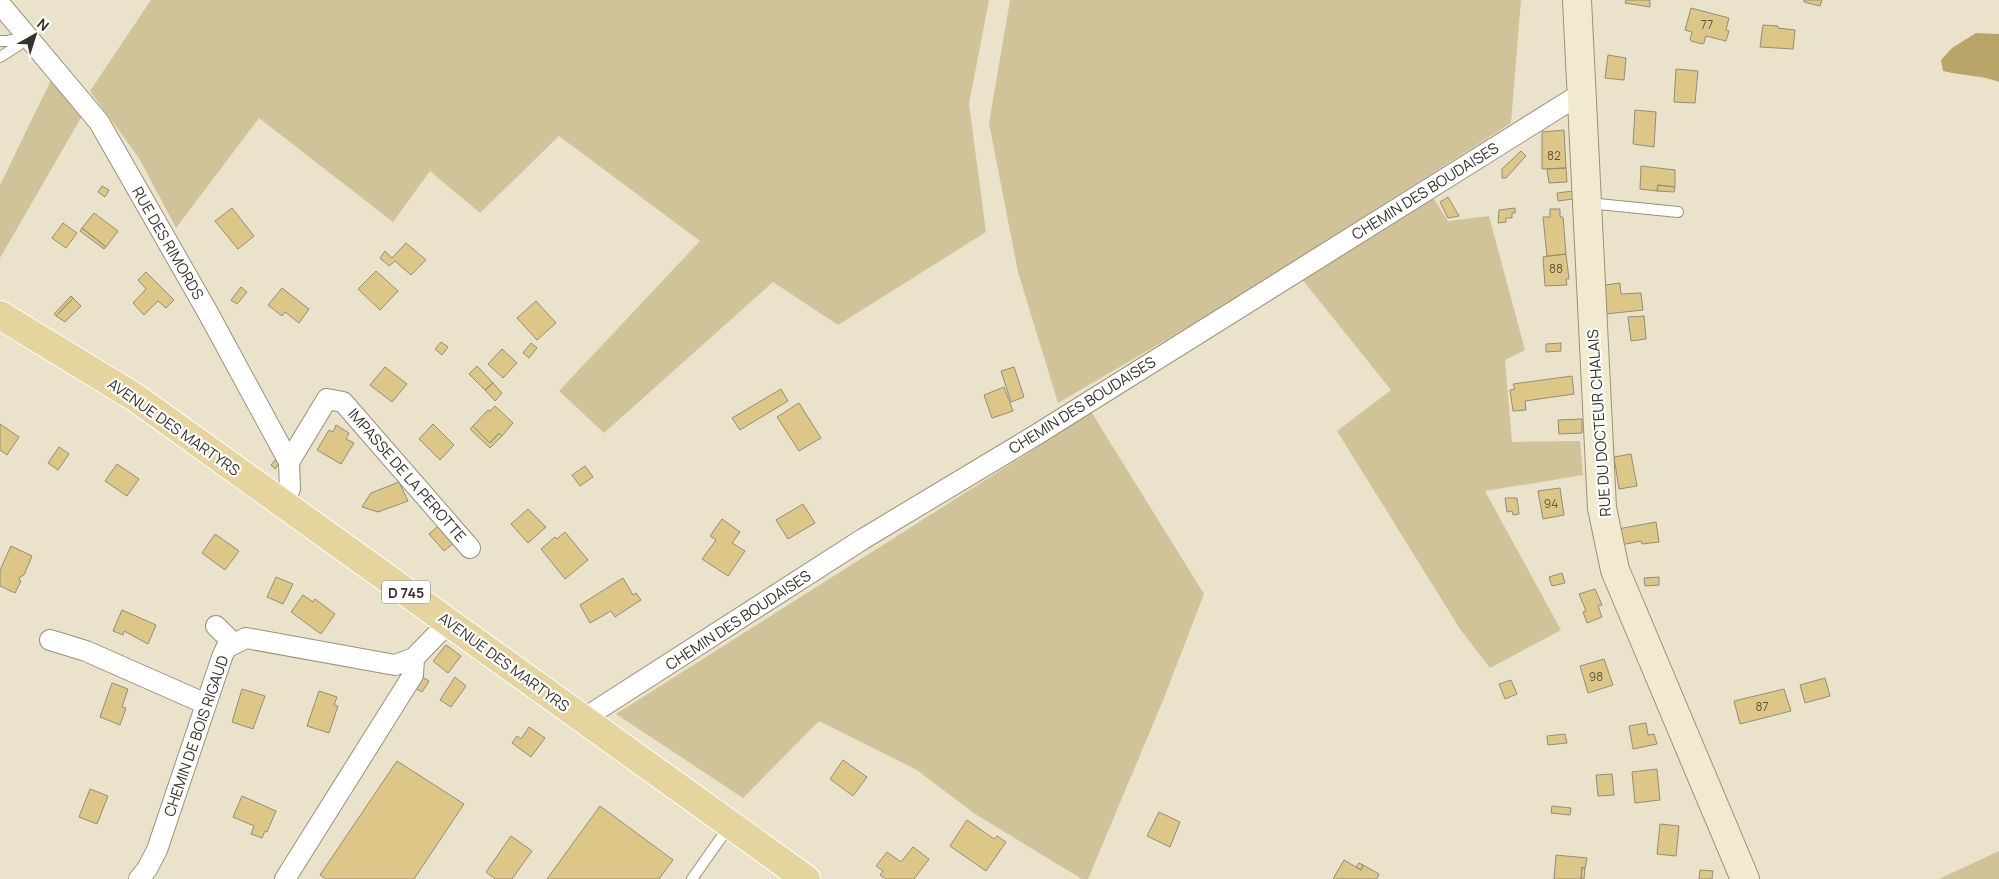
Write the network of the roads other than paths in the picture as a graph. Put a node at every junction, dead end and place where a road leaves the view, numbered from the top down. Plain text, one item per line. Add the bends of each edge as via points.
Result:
1 (1576, 0) edge
2 (0, 4) edge
3 (28, 37) junction
4 (0, 41) edge
5 (0, 57) edge
6 (1582, 93) junction
7 (1587, 202) junction
8 (1678, 212) dead end
9 (0, 315) edge
10 (289, 462) junction
11 (283, 504) junction
12 (470, 548) dead end
13 (448, 623) junction
14 (216, 626) dead end
15 (50, 640) dead end
16 (234, 643) junction
17 (414, 658) junction
18 (206, 704) junction
19 (583, 719) junction
20 (730, 824) junction
21 (139, 879) edge
22 (285, 879) edge
23 (692, 879) edge
24 (806, 879) edge
25 (1745, 879) edge

1 - 6 main road, RUE DU DOCTEUR CHALAIS
2 - 3 street, RUE DES RIMORDS
3 - 4 lane
3 - 5 lane
3 - 10 street, RUE DES RIMORDS via 99,122
6 - 7 main road, RUE DU DOCTEUR CHALAIS
6 - 19 street, CHEMIN DES BOUDAISES via 863,540
7 - 8 lane
7 - 25 main road, RUE DU DOCTEUR CHALAIS via 1602,508 1615,570
9 - 11 main road, AVENUE DES MARTYRS / D 745 via 136,398
10 - 11 street, RUE DES RIMORDS via 290,489
10 - 12 street, IMPASSE DE LA PEROTTE via 327,399 343,402
11 - 13 main road, AVENUE DES MARTYRS / D 745
13 - 17 street
13 - 19 main road, AVENUE DES MARTYRS / D 745
14 - 16 street
15 - 18 street via 86,651
16 - 17 street, CHEMIN DE BOIS RIGAUD via 246,638 395,665
16 - 18 street, CHEMIN DE BOIS RIGAUD via 226,648
17 - 22 street via 413,675
18 - 21 street, CHEMIN DE BOIS RIGAUD via 157,850
19 - 20 main road, AVENUE DES MARTYRS / D 745
20 - 23 lane
20 - 24 main road, AVENUE DES MARTYRS / D 745

